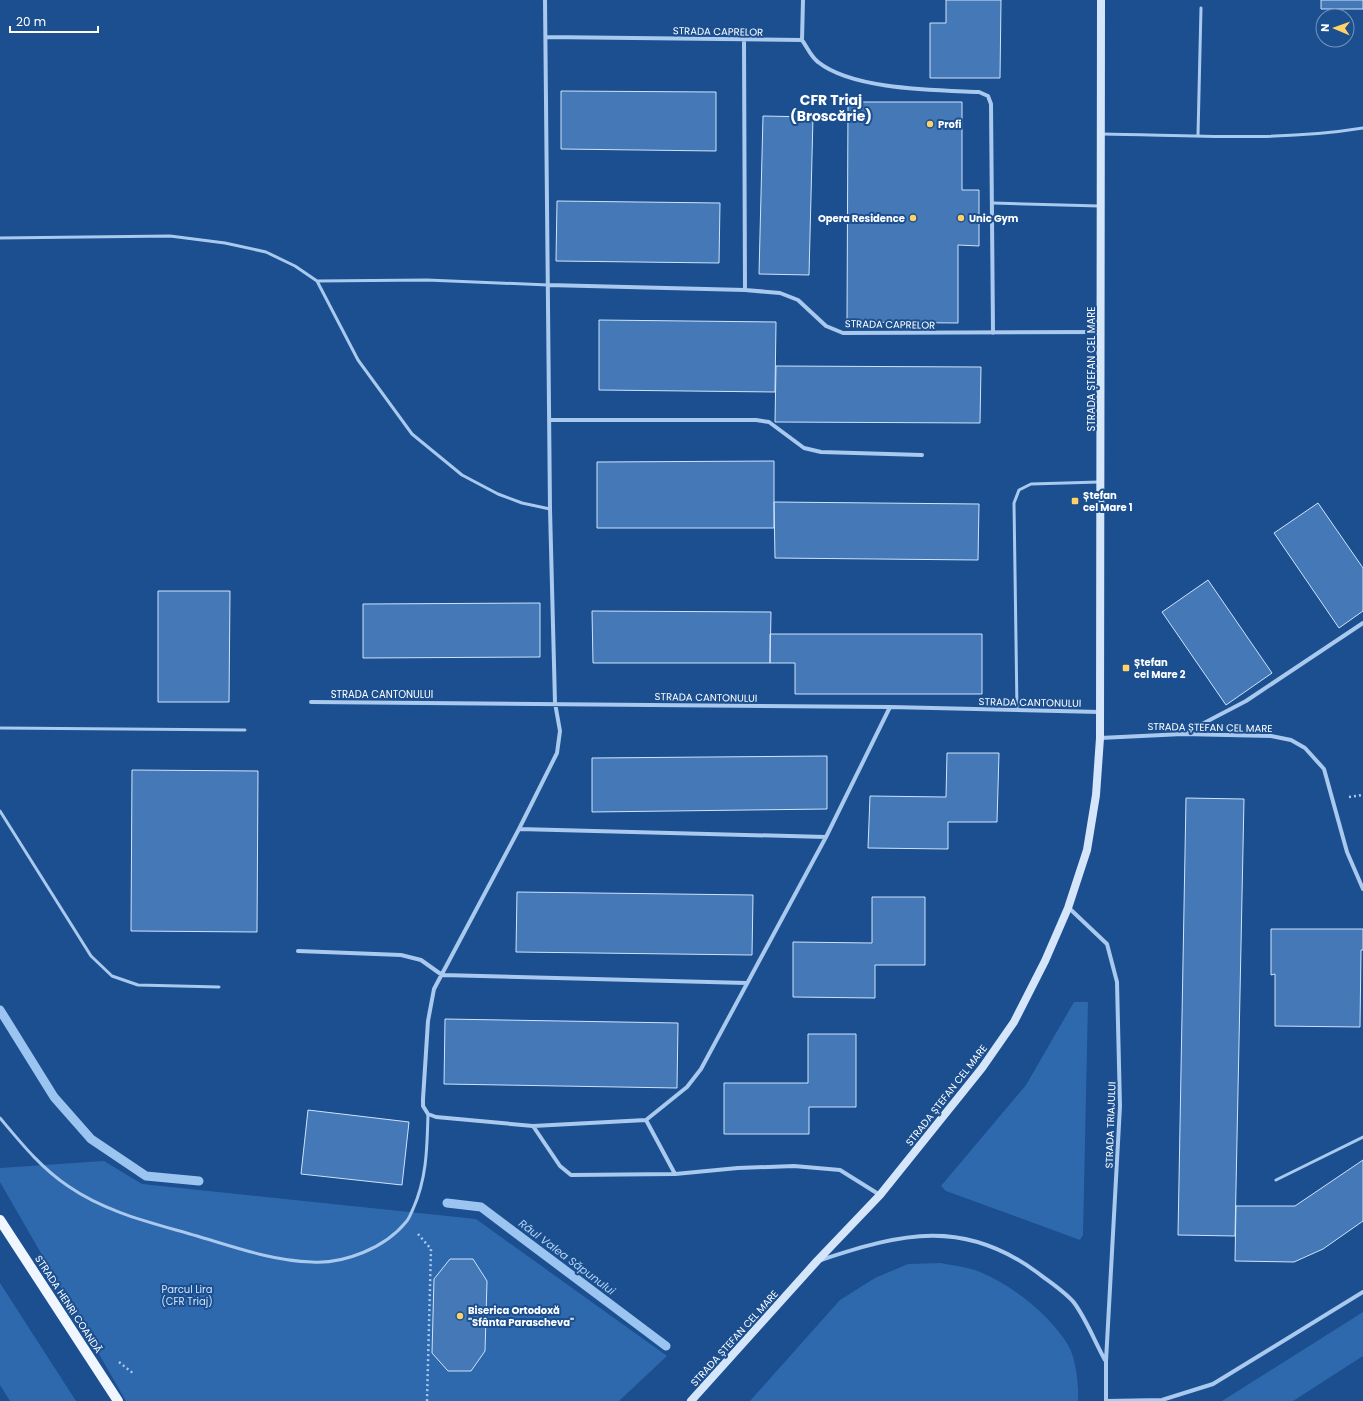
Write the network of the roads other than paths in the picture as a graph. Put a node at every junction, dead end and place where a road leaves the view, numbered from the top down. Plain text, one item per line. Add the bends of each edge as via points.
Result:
1 (545, 0) edge
2 (803, 0) edge
3 (1101, 0) edge
4 (1201, 8) dead end
5 (546, 37) junction
6 (744, 40) junction
7 (802, 40) junction
8 (1363, 128) edge
9 (1102, 134) junction
10 (1198, 135) junction
11 (993, 203) junction
12 (1102, 206) junction
13 (0, 238) edge
14 (318, 281) junction
15 (548, 285) junction
16 (745, 290) junction
17 (1101, 332) junction
18 (993, 333) junction
19 (550, 420) junction
20 (922, 455) dead end
21 (1100, 482) junction
22 (550, 509) junction
23 (1363, 623) edge
24 (311, 702) dead end
25 (555, 703) junction
26 (890, 707) junction
27 (1017, 710) junction
28 (1100, 712) junction
29 (0, 728) edge
30 (246, 730) dead end
31 (1183, 734) junction
32 (1100, 738) junction
33 (0, 811) edge
34 (519, 829) junction
35 (826, 837) junction
36 (1363, 889) edge
37 (1068, 908) junction
38 (298, 951) dead end
39 (442, 975) junction
40 (748, 983) junction
41 (219, 987) dead end
42 (428, 1114) junction
43 (0, 1118) edge
44 (646, 1120) junction
45 (533, 1126) junction
46 (1363, 1137) edge
47 (675, 1174) junction
48 (1276, 1180) dead end
49 (880, 1195) junction
50 (0, 1220) edge
51 (817, 1261) junction
52 (1363, 1292) edge
53 (1106, 1361) junction
54 (118, 1401) edge
55 (691, 1401) edge
56 (1106, 1401) edge

1 - 5 street
2 - 7 street
3 - 9 main road, STRADA ȘTEFAN CEL MARE
4 - 10 lane
5 - 6 street, STRADA CAPRELOR
5 - 15 street
6 - 7 street, STRADA CAPRELOR
6 - 16 street
7 - 11 street via 816,62 856,80 909,88 979,92 988,96 991,104
8 - 10 lane via 1275,136
9 - 10 lane
9 - 12 main road, STRADA ȘTEFAN CEL MARE
11 - 12 lane
11 - 18 street
12 - 17 main road, STRADA ȘTEFAN CEL MARE
13 - 14 lane via 170,236 225,243 266,252
14 - 15 lane via 427,280
14 - 22 lane via 358,360 412,434 462,475 498,494
15 - 16 street, STRADA CAPRELOR
15 - 19 street
16 - 18 street, STRADA CAPRELOR via 780,293 798,300 826,326 843,333
17 - 18 street, STRADA CAPRELOR
17 - 21 main road, STRADA ȘTEFAN CEL MARE
19 - 20 street via 756,420 769,422 804,448 821,452
19 - 22 street
21 - 27 lane via 1031,484 1019,490 1014,503
21 - 28 main road, STRADA ȘTEFAN CEL MARE
22 - 25 street
23 - 31 street via 1246,701
24 - 25 street, STRADA CANTONULUI
25 - 26 street, STRADA CANTONULUI
25 - 34 street via 560,731 557,753
26 - 27 street, STRADA CANTONULUI
26 - 35 street
27 - 28 street, STRADA CANTONULUI
28 - 32 main road, STRADA ȘTEFAN CEL MARE
29 - 30 lane
31 - 32 street, STRADA ȘTEFAN CEL MARE
31 - 36 street, STRADA ȘTEFAN CEL MARE via 1271,736 1291,740 1305,748 1324,769 1347,852
32 - 37 main road, STRADA ȘTEFAN CEL MARE via 1096,795 1087,850
33 - 41 lane via 91,956 112,976 138,985
34 - 35 street
34 - 39 street
35 - 40 street
37 - 49 main road, STRADA ȘTEFAN CEL MARE via 1014,1022 982,1068
37 - 53 street, STRADA TRIAJULUI via 1107,944 1117,982 1120,1106
38 - 39 street via 401,955 421,960
39 - 40 street
39 - 42 street via 434,988 428,1021 423,1100 423,1106
40 - 44 street via 701,1070 686,1087
42 - 43 lane via 424,1178 407,1222 390,1238 368,1249 344,1259 313,1262 277,1258 116,1212 68,1186 32,1157
42 - 45 street
44 - 45 street
44 - 47 street
45 - 47 street via 560,1166 571,1175
46 - 48 lane
47 - 49 street via 794,1166 840,1170
49 - 51 main road, STRADA ȘTEFAN CEL MARE
50 - 54 main road, STRADA HENRI COANDĂ
51 - 53 street, STRADA TRIAJULUI via 868,1244 912,1235 960,1236 987,1244 1022,1261 1074,1303
51 - 55 main road, STRADA ȘTEFAN CEL MARE
52 - 56 street, STRADA TRIAJULUI via 1213,1384 1162,1400
53 - 56 street, STRADA TRIAJULUI

